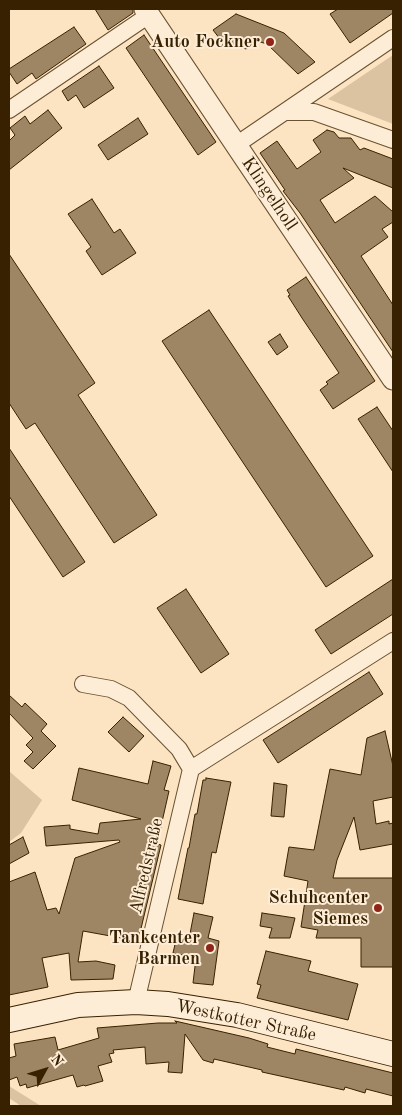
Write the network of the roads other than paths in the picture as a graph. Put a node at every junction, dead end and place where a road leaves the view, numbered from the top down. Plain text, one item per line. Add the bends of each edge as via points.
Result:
1 (147, 12) edge
2 (393, 38) edge
3 (9, 110) edge
4 (285, 112) junction
5 (393, 140) edge
6 (236, 145) junction
7 (393, 379) edge
8 (393, 642) edge
9 (83, 684) dead end
10 (190, 769) junction
11 (136, 1002) junction
12 (9, 1020) edge
13 (393, 1054) edge

1 - 3 street
1 - 6 street, Klingelholl
2 - 4 street
4 - 5 street via 314,112
4 - 6 street
6 - 7 street, Klingelholl
8 - 10 street
9 - 10 street via 111,688 129,698 179,749
10 - 11 street, Alfredstraße
11 - 12 main road, Westkotter Straße via 78,1005
11 - 13 main road, Westkotter Straße via 237,1015

